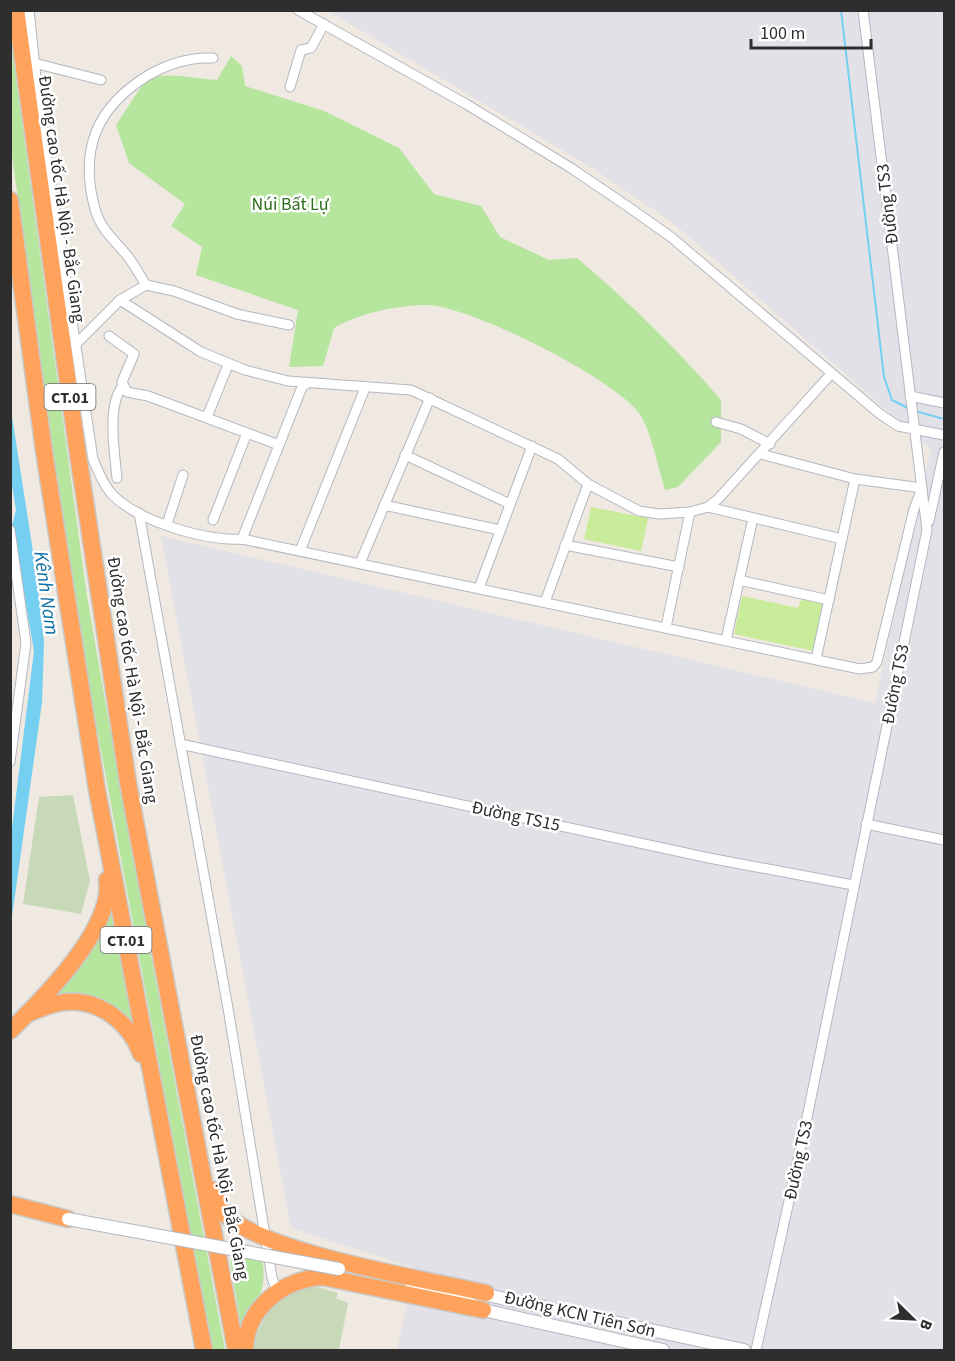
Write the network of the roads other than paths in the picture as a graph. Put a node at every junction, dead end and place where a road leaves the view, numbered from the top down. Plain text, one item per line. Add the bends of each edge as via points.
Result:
1 (16, 10) edge
2 (28, 10) edge
3 (298, 10) edge
4 (863, 10) edge
5 (324, 24) junction
6 (213, 58) dead end
7 (34, 63) junction
8 (101, 80) dead end
9 (291, 87) dead end
10 (10, 200) edge
11 (146, 285) junction
12 (120, 300) junction
13 (289, 325) dead end
14 (109, 336) dead end
15 (76, 344) junction
16 (228, 365) junction
17 (831, 374) junction
18 (308, 383) junction
19 (123, 386) junction
20 (365, 388) junction
21 (910, 396) junction
22 (430, 398) junction
23 (945, 403) edge
24 (207, 417) junction
25 (716, 422) dead end
26 (914, 424) junction
27 (247, 433) junction
28 (945, 435) edge
29 (770, 444) junction
30 (279, 446) junction
31 (532, 446) junction
32 (945, 452) edge
33 (761, 454) junction
34 (405, 455) junction
35 (183, 475) dead end
36 (117, 478) dead end
37 (855, 479) junction
38 (588, 483) junction
39 (922, 488) junction
40 (510, 504) junction
41 (384, 506) junction
42 (708, 507) junction
43 (690, 512) junction
44 (139, 513) junction
45 (753, 518) junction
46 (213, 520) dead end
47 (167, 524) junction
48 (10, 530) edge
49 (501, 530) junction
50 (927, 530) junction
51 (242, 539) junction
52 (842, 539) junction
53 (566, 545) junction
54 (300, 551) junction
55 (360, 563) junction
56 (679, 567) junction
57 (739, 580) junction
58 (479, 588) junction
59 (829, 600) junction
60 (545, 602) junction
61 (69, 615) junction
62 (666, 627) junction
63 (726, 640) junction
64 (816, 659) junction
65 (180, 744) junction
66 (10, 762) edge
67 (128, 783) junction
68 (866, 824) junction
69 (945, 840) edge
70 (853, 885) junction
71 (29, 1013) junction
72 (10, 1032) edge
73 (10, 1204) edge
74 (68, 1219) joint
75 (267, 1239) junction
76 (188, 1265) junction
77 (277, 1291) junction
78 (486, 1293) junction
79 (449, 1294) junction
80 (483, 1310) junction
81 (204, 1350) edge
82 (236, 1350) edge
83 (245, 1350) edge
84 (663, 1350) edge
85 (744, 1350) edge
86 (756, 1350) edge

1 - 67 highway, Đường cao tốc Hà Nội - Bắc Giang / CT.01
2 - 7 street
3 - 5 street
4 - 21 street, Đường TS3
5 - 9 street via 311,48 300,50
5 - 17 street via 466,104 630,208 671,237
6 - 11 street via 161,68 130,87 107,108 95,131 90,186 95,211 104,230 129,257
7 - 8 street
7 - 15 street
10 - 61 highway, CT.01
11 - 12 street
11 - 13 street via 237,314
12 - 15 street
12 - 16 street
14 - 19 street via 134,354
15 - 44 street via 93,459 112,494
16 - 18 street
16 - 24 street
17 - 26 street via 898,426
17 - 29 street
18 - 20 street
18 - 30 street via 302,387
19 - 24 street via 127,392
19 - 36 street via 116,399 112,423
20 - 22 street via 411,390
20 - 54 street
21 - 23 street
21 - 26 street, Đường TS3
22 - 31 street
22 - 34 street
24 - 27 street
25 - 29 street
26 - 28 street
26 - 39 street, Đường TS3
27 - 30 street
27 - 46 street
29 - 33 street
30 - 51 street
31 - 38 street via 558,459
31 - 40 street
32 - 50 street
33 - 37 street
33 - 42 street
34 - 40 street
34 - 41 street
35 - 47 street
37 - 39 street
37 - 52 street
38 - 43 street via 639,511
38 - 53 street
39 - 50 street, Đường TS3
39 - 64 street via 877,662 873,667 860,669
40 - 49 street
41 - 49 street
41 - 55 street
42 - 43 street
42 - 45 street
43 - 56 street
44 - 47 street
44 - 65 street
45 - 52 street
45 - 57 street
47 - 51 street via 223,540
48 - 66 street via 26,643
49 - 58 street
50 - 68 street, Đường TS3
51 - 54 street
52 - 59 street
53 - 56 street
53 - 60 street
54 - 55 street
55 - 58 street
56 - 62 street
57 - 59 street
57 - 63 street
58 - 60 street
59 - 64 street
60 - 62 street
61 - 71 highway via 79,720 109,893 96,930
61 - 76 highway, CT.01 via 97,790
62 - 63 street
63 - 64 street
65 - 70 street, Đường TS15 via 709,858
65 - 75 street
67 - 75 highway via 148,851 219,1207 240,1226
67 - 82 highway, Đường cao tốc Hà Nội - Bắc Giang / CT.01
68 - 69 street
68 - 70 street, Đường TS3
70 - 86 street, Đường TS3
71 - 72 highway
71 - 76 highway via 65,1002 95,1005 132,1034 140,1052 166,1189
73 - 74 highway
74 - 79 main road, bridge via 339,1269
75 - 77 street
75 - 78 highway
76 - 81 highway, CT.01
77 - 80 highway via 307,1278 323,1277
77 - 83 highway via 250,1329
78 - 79 main road, Đường KCN Tiên Sơn
78 - 85 main road, Đường KCN Tiên Sơn
79 - 80 main road, Đường KCN Tiên Sơn
80 - 84 main road, Đường KCN Tiên Sơn

